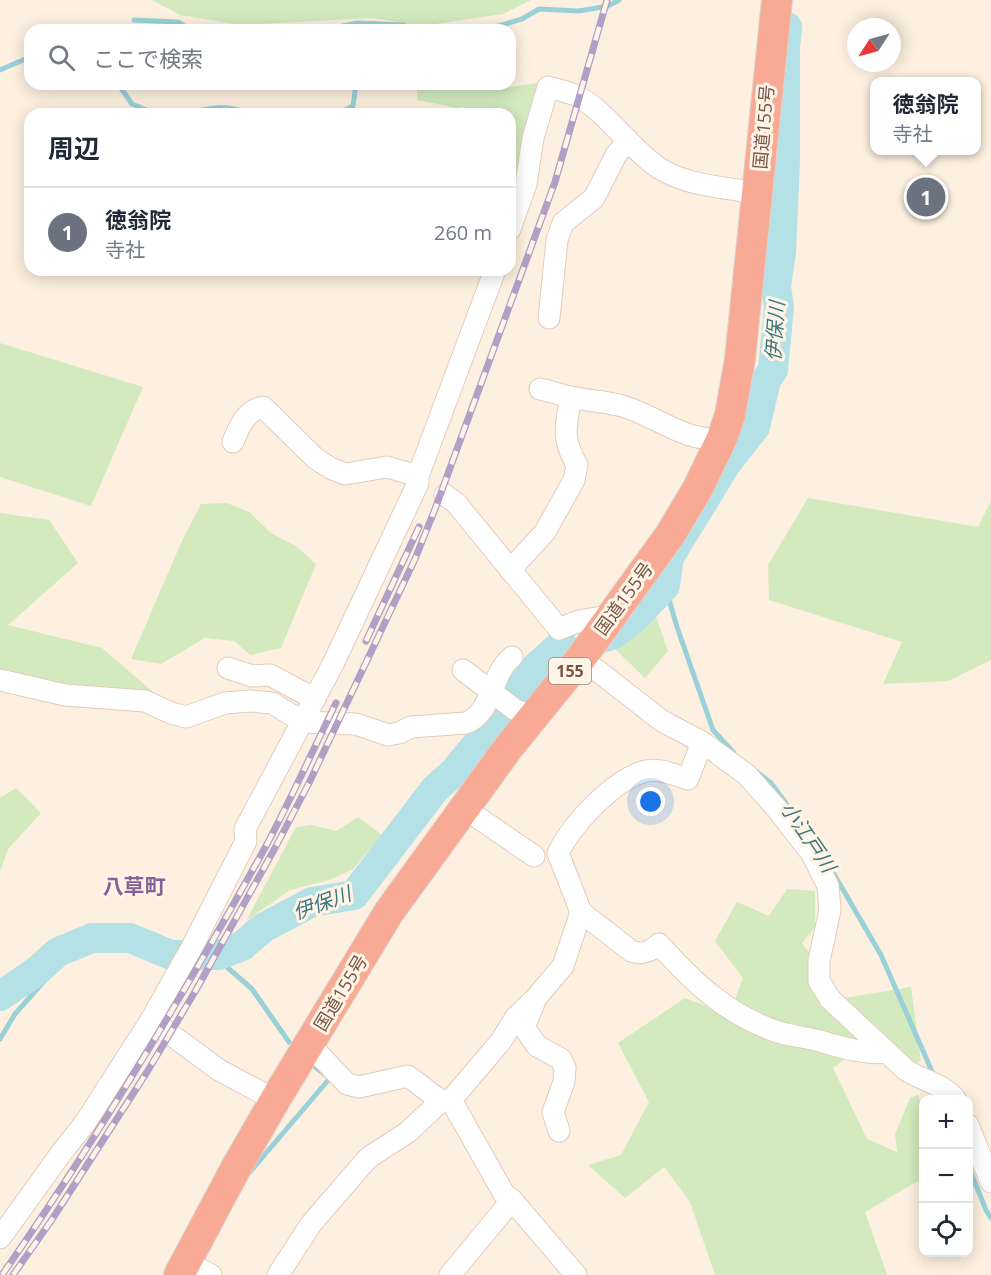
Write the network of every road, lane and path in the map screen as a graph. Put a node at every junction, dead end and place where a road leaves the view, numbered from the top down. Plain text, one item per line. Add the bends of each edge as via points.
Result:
1 (777, 0) edge
2 (628, 140) junction
3 (758, 194) junction
4 (516, 212) edge
5 (493, 276) edge
6 (549, 318) dead end
7 (540, 388) dead end
8 (571, 397) junction
9 (722, 438) junction
10 (233, 442) dead end
11 (418, 476) junction
12 (445, 495) dead end
13 (510, 570) junction
14 (613, 615) junction
15 (512, 657) dead end
16 (581, 658) junction
17 (228, 668) dead end
18 (464, 670) dead end
19 (0, 680) edge
20 (315, 699) junction
21 (510, 705) junction
22 (303, 722) junction
23 (702, 742) junction
24 (464, 808) junction
25 (534, 856) dead end
26 (581, 912) junction
27 (535, 999) junction
28 (151, 1020) junction
29 (310, 1045) junction
30 (888, 1052) junction
31 (953, 1095) edge
32 (275, 1100) junction
33 (446, 1101) junction
34 (559, 1131) dead end
35 (973, 1135) edge
36 (991, 1182) edge
37 (512, 1200) junction
38 (0, 1238) edge
39 (196, 1270) edge
40 (278, 1275) edge
41 (450, 1275) edge
42 (576, 1275) edge

1 - 3 highway, 国道155号 / 155
2 - 3 street via 648,160 677,178
2 - 4 street via 588,102 548,87
2 - 6 street via 594,198 563,223 557,240
3 - 9 highway, 国道155号 / 155 via 740,359
5 - 11 street
7 - 8 street
8 - 9 street via 622,406 694,437
8 - 13 street via 566,435 577,465 574,480 545,532
9 - 14 highway, 国道155号 / 155 via 670,535
10 - 11 street via 241,422 254,409 263,407 330,468 345,474 387,467
11 - 20 street via 396,532
12 - 13 street via 456,503
13 - 14 street via 558,629
14 - 16 highway, 国道155号 / 155
15 - 21 street via 500,669
16 - 21 highway, 国道155号 / 155
16 - 23 street via 662,721
17 - 20 street via 252,676 270,675
18 - 21 street
19 - 22 street via 64,695 145,701 186,717 225,703 272,703
20 - 22 street
21 - 22 street via 466,723 411,727 388,735 356,724
21 - 24 highway, 国道155号 / 155
22 - 28 street via 245,829 246,841 191,949
23 - 26 street via 688,779 657,770 635,776 608,793 565,838 558,853
23 - 30 street via 747,775 812,854 828,886 830,910 819,961 819,981 830,999
24 - 25 street
24 - 29 highway, 国道155号 / 155 via 389,912
26 - 27 street via 563,966
26 - 30 street via 631,951 652,950 659,944 707,993 765,1026 856,1051
27 - 33 street
27 - 34 street via 524,1027 537,1046 561,1059 565,1068 553,1112
28 - 32 street via 219,1070
28 - 38 street via 85,1123
29 - 32 highway, 国道155号 / 155
29 - 33 street via 347,1084 359,1087 408,1076
30 - 31 street via 906,1070
32 - 39 highway, 国道155号 / 155 via 237,1166
33 - 37 street via 504,1194
33 - 40 street via 368,1158 311,1224
35 - 36 street
37 - 41 street
37 - 42 street

